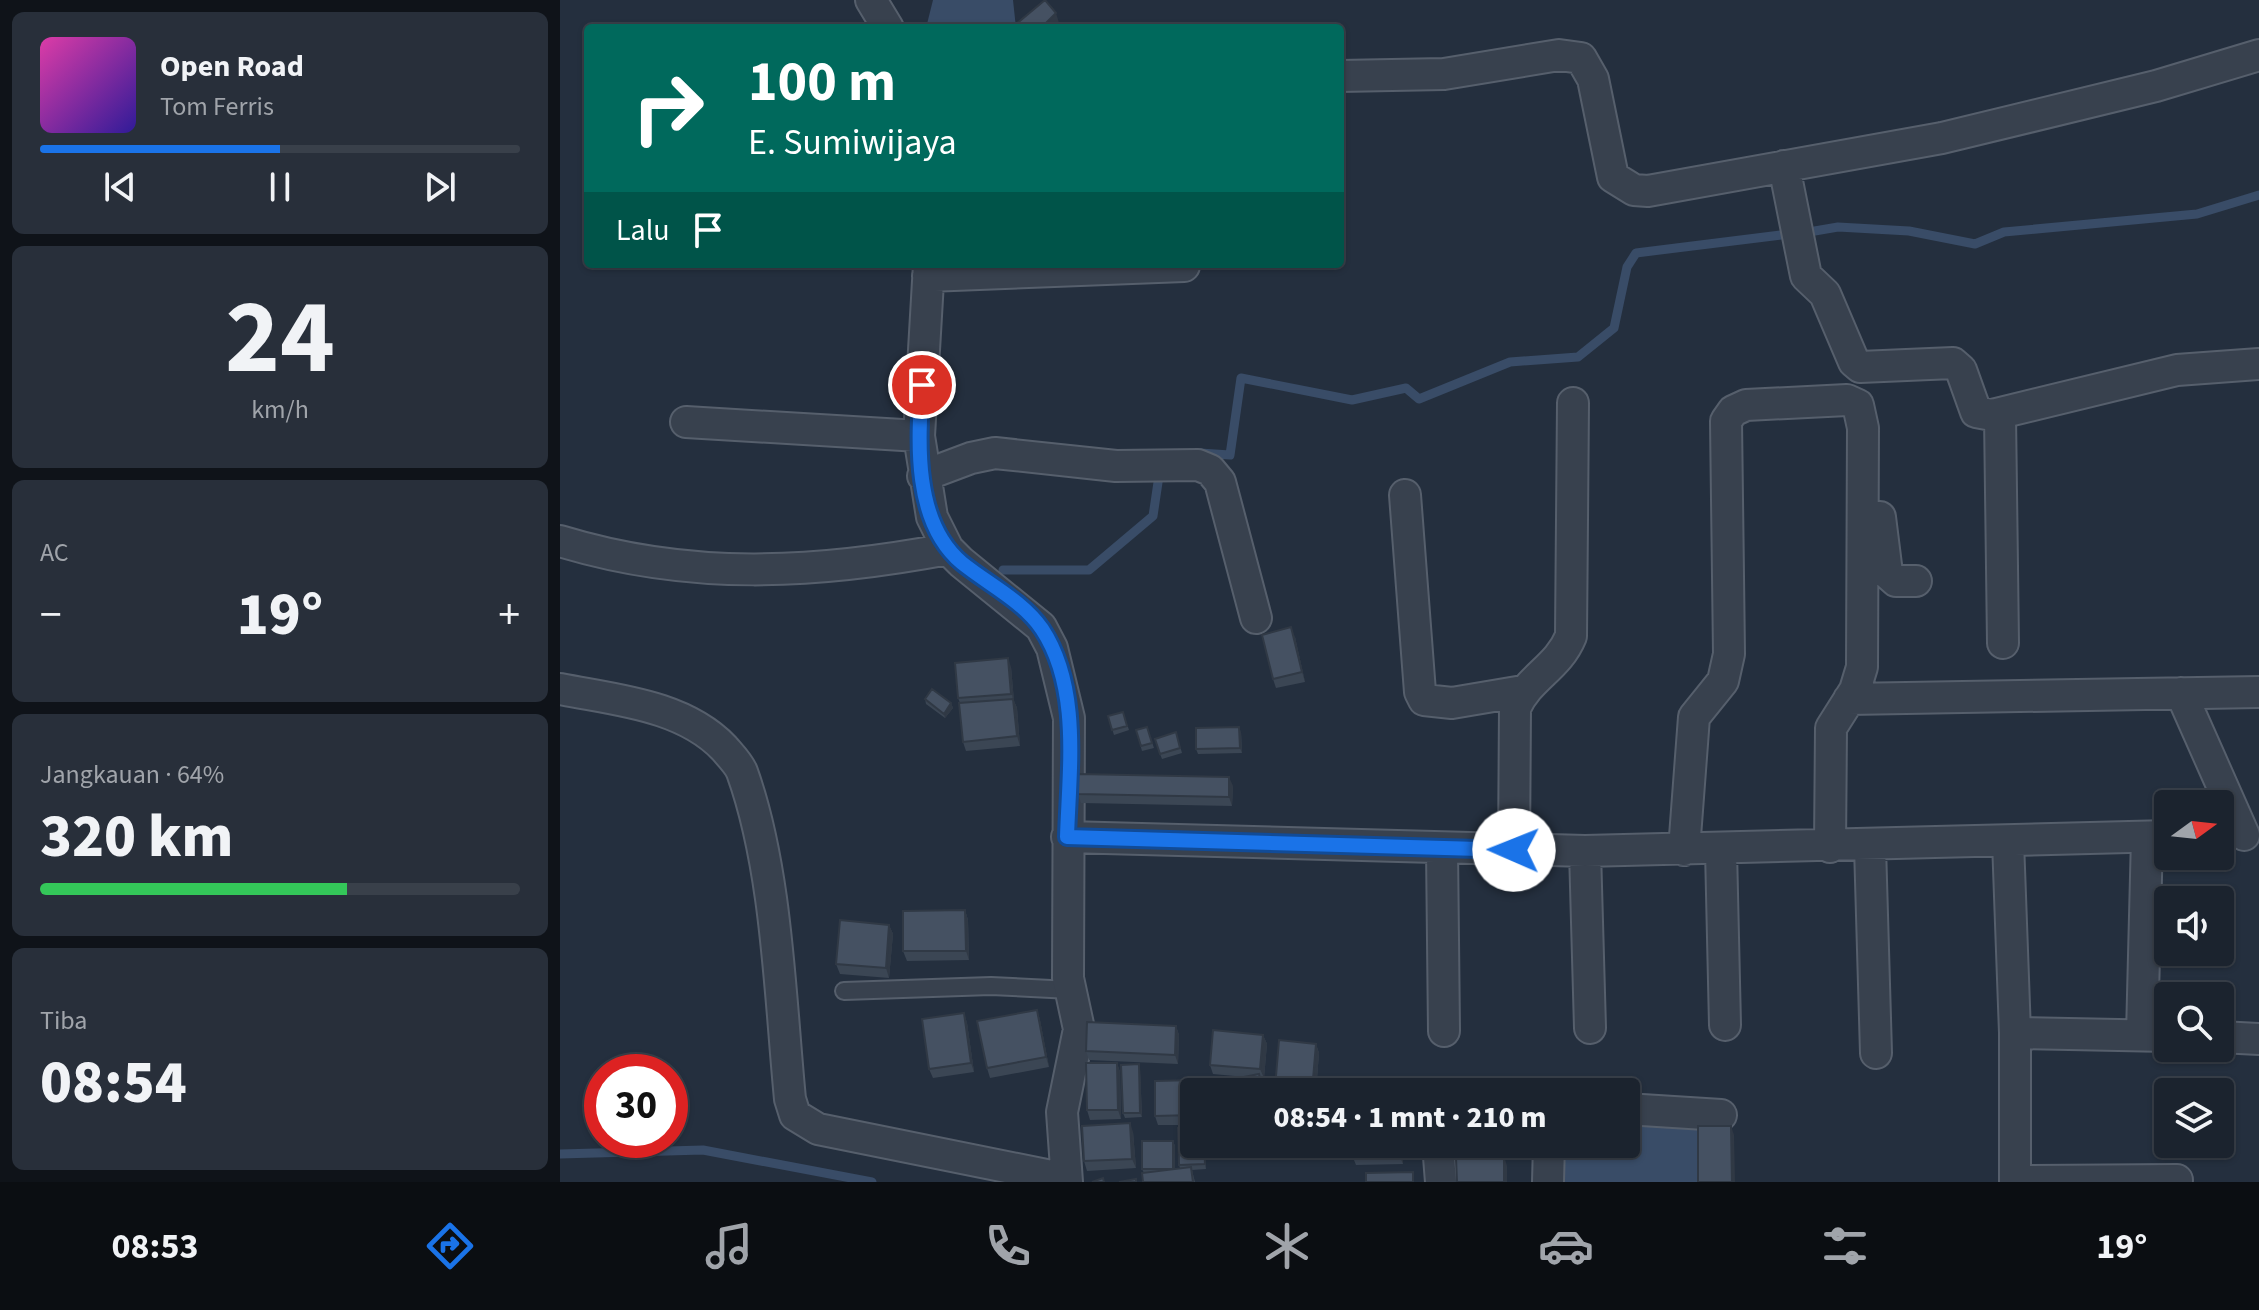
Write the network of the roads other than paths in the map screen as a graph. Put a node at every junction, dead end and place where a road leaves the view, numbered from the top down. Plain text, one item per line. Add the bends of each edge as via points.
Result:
1 (871, 0) edge
2 (886, 24) edge
3 (2259, 55) edge
4 (1344, 76) edge
5 (1784, 166) junction
6 (1056, 268) edge
7 (929, 270) edge
8 (2259, 364) edge
9 (1867, 368) junction
10 (1573, 403) dead end
11 (2000, 415) junction
12 (686, 422) dead end
13 (919, 436) junction
14 (923, 476) junction
15 (1405, 495) dead end
16 (560, 541) edge
17 (948, 549) junction
18 (1916, 581) dead end
19 (1256, 618) dead end
20 (2003, 643) dead end
21 (560, 689) edge
22 (1523, 691) junction
23 (2259, 692) edge
24 (2181, 693) junction
25 (1849, 699) junction
26 (2241, 835) edge
27 (2154, 836) edge
28 (1067, 837) junction
29 (2008, 841) junction
30 (1870, 846) junction
31 (1830, 847) junction
32 (1442, 849) junction
33 (1514, 850) junction
34 (1684, 850) junction
35 (1721, 850) junction
36 (1585, 851) junction
37 (2157, 870) edge
38 (2156, 982) edge
39 (1071, 990) junction
40 (844, 991) dead end
41 (1725, 1025) dead end
42 (1590, 1028) dead end
43 (1444, 1031) dead end
44 (2015, 1033) junction
45 (2154, 1035) edge
46 (2234, 1038) edge
47 (2259, 1039) edge
48 (1876, 1053) dead end
49 (1640, 1110) edge
50 (1721, 1115) dead end
51 (1439, 1158) edge
52 (1549, 1158) edge
53 (1066, 1180) edge
54 (2177, 1180) dead end
55 (1441, 1182) edge
56 (1548, 1182) edge
57 (2015, 1182) edge

1 - 2 street
3 - 5 street via 1942,138
4 - 5 street via 1444,74 1571,55 1588,66 1608,165 1622,185 1648,191
5 - 9 street via 1806,276 1825,294 1854,362
6 - 7 street
7 - 13 street
8 - 11 street via 2177,370
9 - 11 street via 1953,363 1961,370 1976,412
9 - 18 street via 1887,573 1896,581
10 - 22 street via 1571,636 1562,657
11 - 20 street
12 - 13 street
13 - 14 street
14 - 17 street via 932,517
14 - 19 street via 995,453 1116,466 1198,465 1210,470 1220,482
15 - 22 street via 1424,700 1452,703
16 - 17 street via 655,564 727,572 876,563
17 - 28 street via 1029,615 1052,648 1069,718
21 - 53 street via 646,706 691,724 722,746 742,769 765,865 795,1115 818,1129
22 - 33 street via 1515,708
23 - 24 street
24 - 25 street
24 - 26 street
25 - 31 street via 1831,728
25 - 34 street via 1862,667 1860,410 1847,400 1739,407 1726,421 1727,669 1694,717
27 - 29 street
28 - 32 street
28 - 39 street
29 - 30 street
29 - 44 street
30 - 31 street
30 - 48 street
31 - 35 street
32 - 33 street
32 - 43 street
33 - 36 street
34 - 35 street
34 - 36 street
35 - 41 street
36 - 42 street
37 - 38 street
39 - 40 lane via 991,986
39 - 53 street via 1079,1029 1062,1112
44 - 45 street
44 - 57 street
46 - 47 street
49 - 50 street
51 - 55 street
52 - 56 street
54 - 57 street

